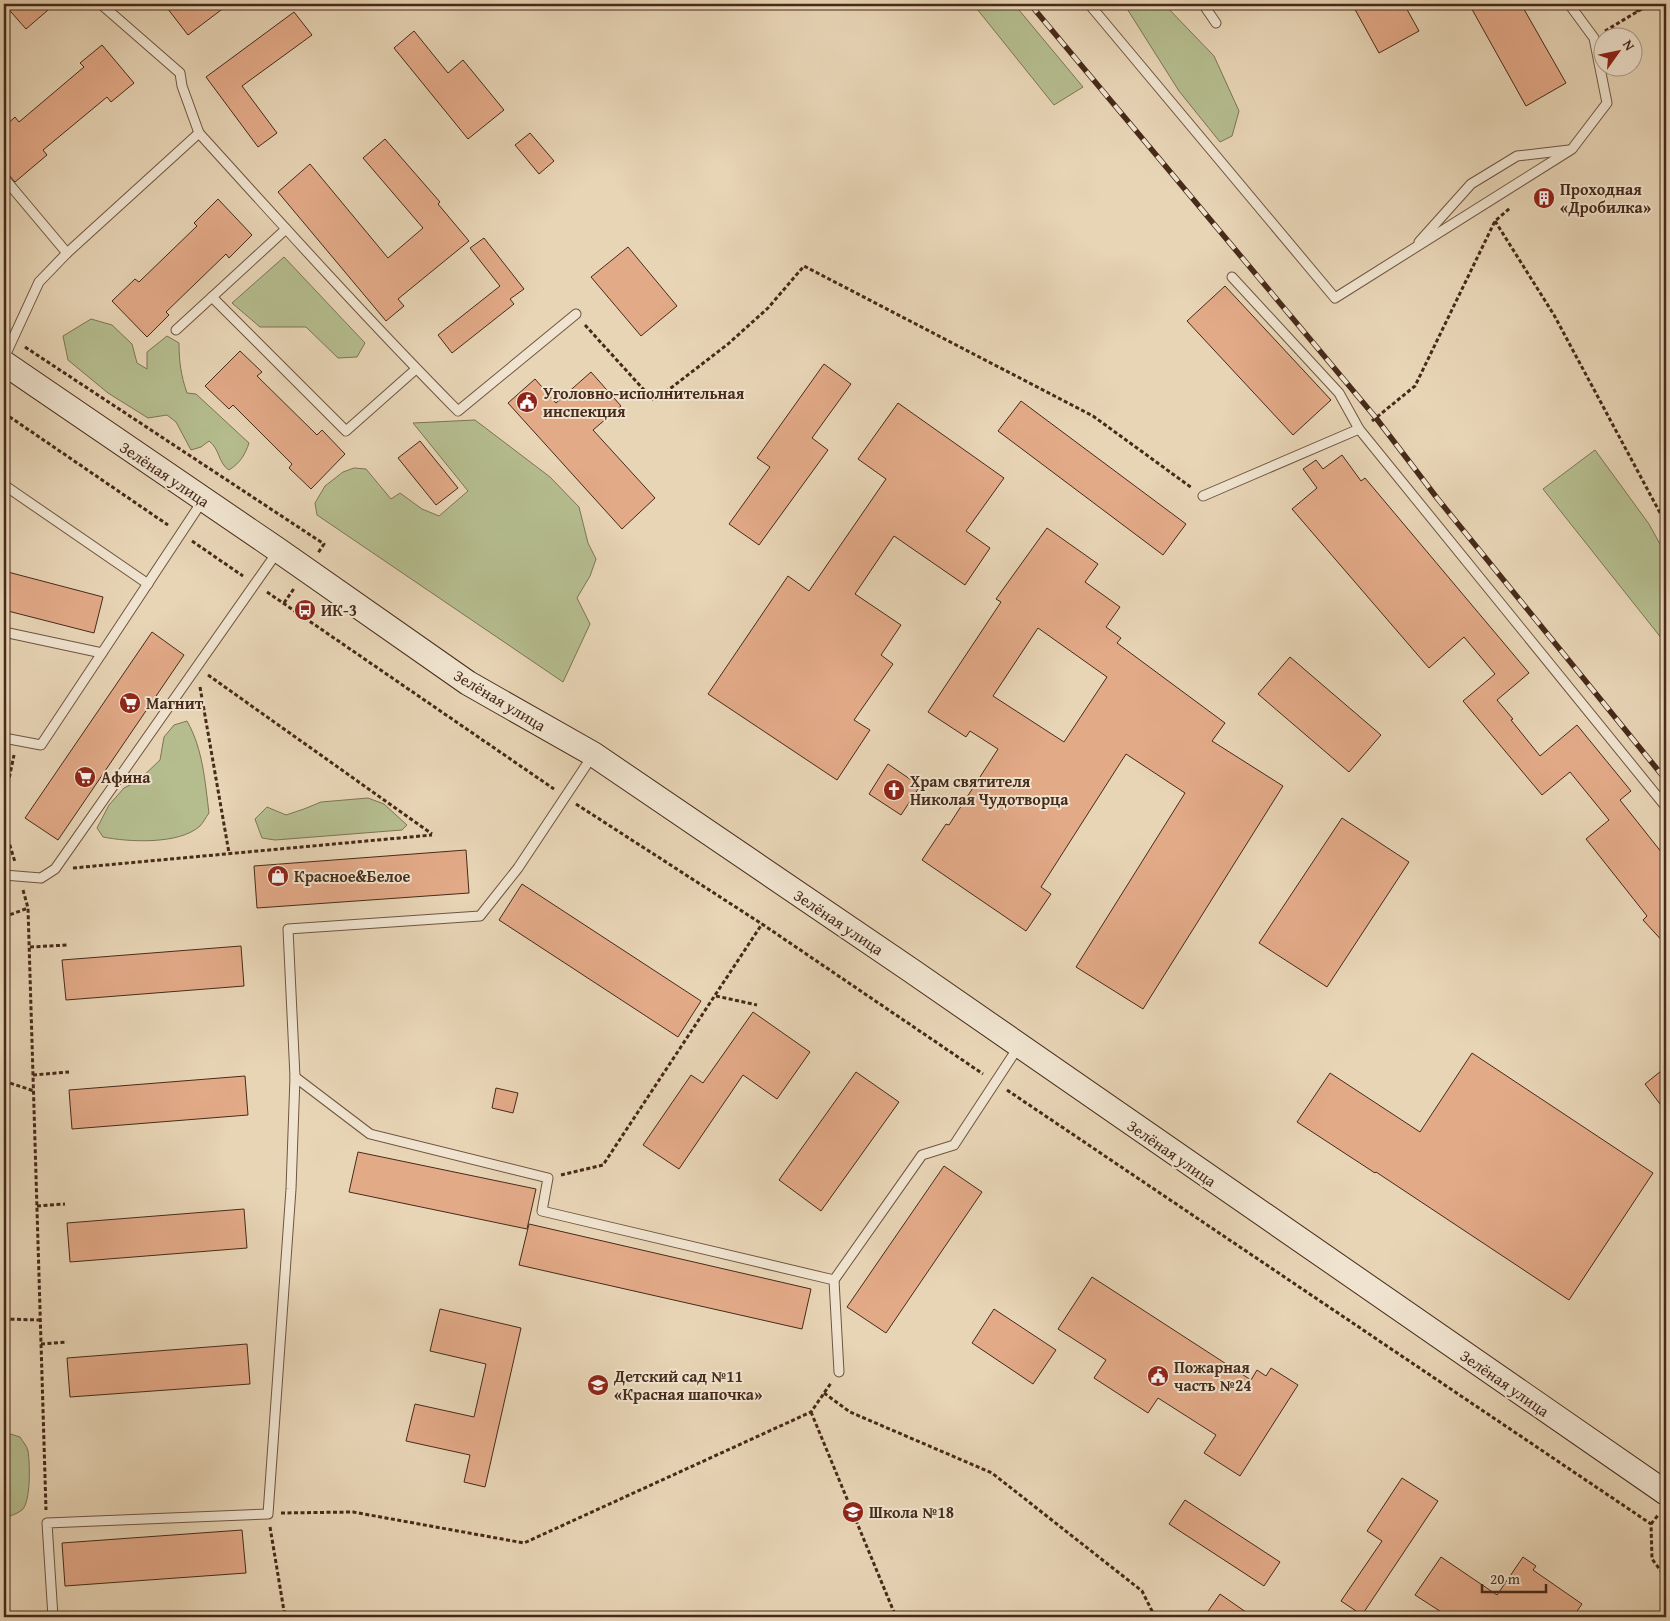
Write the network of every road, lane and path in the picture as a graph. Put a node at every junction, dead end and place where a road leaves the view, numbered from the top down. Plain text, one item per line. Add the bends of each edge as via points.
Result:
1 (1089, 4) edge
2 (1203, 4) edge
3 (1569, 4) edge
4 (1640, 4) edge
5 (1650, 4) edge
6 (102, 5) edge
7 (1636, 12) junction
8 (1216, 23) dead end
9 (1610, 28) edge
10 (1592, 35) edge
11 (1602, 78) edge
12 (199, 133) junction
13 (1572, 149) junction
14 (4, 178) edge
15 (286, 229) junction
16 (1412, 249) junction
17 (67, 253) junction
18 (1232, 277) dead end
19 (212, 297) junction
20 (576, 314) joint
21 (176, 330) dead end
22 (13, 339) junction
23 (4, 358) edge
24 (4, 363) edge
25 (416, 369) junction
26 (4, 413) edge
27 (1381, 414) dead end
28 (1359, 429) junction
29 (4, 485) edge
30 (1203, 496) joint
31 (203, 500) junction
32 (1666, 524) edge
33 (181, 534) junction
34 (324, 544) dead end
35 (278, 550) junction
36 (148, 584) junction
37 (254, 584) junction
38 (4, 632) edge
39 (102, 653) junction
40 (196, 667) junction
41 (4, 738) edge
42 (17, 740) junction
43 (593, 754) junction
44 (566, 797) junction
45 (4, 803) edge
46 (1666, 807) edge
47 (4, 826) edge
48 (229, 853) junction
49 (55, 869) junction
50 (4, 875) edge
51 (19, 876) junction
52 (28, 908) junction
53 (4, 917) edge
54 (762, 924) junction
55 (67, 945) dead end
56 (30, 947) junction
57 (716, 996) junction
58 (757, 1005) dead end
59 (1019, 1046) junction
60 (69, 1072) dead end
61 (33, 1074) junction
62 (295, 1077) junction
63 (4, 1081) edge
64 (996, 1082) junction
65 (34, 1091) junction
66 (548, 1178) junction
67 (65, 1204) dead end
68 (37, 1206) junction
69 (834, 1280) junction
70 (4, 1319) edge
71 (41, 1320) junction
72 (67, 1342) dead end
73 (42, 1344) junction
74 (838, 1372) joint
75 (824, 1393) junction
76 (811, 1412) junction
77 (1666, 1494) edge
78 (268, 1514) junction
79 (47, 1523) junction
80 (1666, 1578) edge
81 (1666, 1611) edge
82 (52, 1617) edge
83 (285, 1617) edge
84 (896, 1617) edge
85 (1155, 1617) edge
86 (1662, 1617) edge

1 - 16 lane via 1335,298
2 - 8 lane
3 - 10 lane
4 - 7 path
5 - 7 path
6 - 12 lane via 180,73
7 - 9 path
11 - 13 lane via 1607,103
12 - 15 lane
12 - 17 lane
13 - 16 lane
13 - 16 lane via 1517,156 1471,184
14 - 17 lane
15 - 19 lane
15 - 25 lane
17 - 22 lane via 39,282
18 - 28 lane via 1339,393
19 - 21 lane
19 - 25 lane via 346,431
20 - 25 lane via 458,411
20 - 30 path via 654,400 728,344 768,308 804,266 1093,416
22 - 23 lane
22 - 34 path
24 - 31 main road, Зелёная улица
26 - 33 path
27 - 32 path via 1415,386 1496,221 1554,315
28 - 30 lane
28 - 46 lane
29 - 36 lane
31 - 33 lane
31 - 35 main road, Зелёная улица
33 - 36 lane
33 - 37 path
35 - 37 lane
35 - 43 main road, Зелёная улица via 468,683
36 - 39 lane
37 - 40 lane
37 - 44 path
38 - 39 lane
39 - 42 lane via 41,745
40 - 48 path
40 - 48 path via 432,835
40 - 49 lane
41 - 42 lane
42 - 45 path
43 - 44 lane
43 - 59 main road, Зелёная улица
44 - 54 path
44 - 62 lane via 518,868 480,916 288,929
47 - 51 path
48 - 49 path
49 - 51 lane via 41,878
50 - 51 lane
51 - 52 path
52 - 53 path
52 - 56 path
54 - 57 path
54 - 64 path
55 - 56 path
56 - 61 path
57 - 58 path
57 - 66 path via 603,1165
59 - 64 lane
59 - 77 main road, Зелёная улица
60 - 61 path
61 - 65 path
62 - 66 lane via 370,1134
62 - 78 lane via 291,1189
63 - 65 path
64 - 69 lane via 954,1145 922,1155
64 - 80 path via 1651,1524 1652,1559
65 - 68 path
66 - 69 lane via 542,1212
67 - 68 path
68 - 71 path
69 - 74 lane
70 - 71 path
71 - 73 path
72 - 73 path
73 - 79 path
74 - 75 path
75 - 76 path
75 - 85 path via 850,1412 992,1473 1142,1592
76 - 78 path via 524,1543 354,1512
76 - 84 path
78 - 79 lane
78 - 83 path
79 - 82 lane
81 - 86 path

